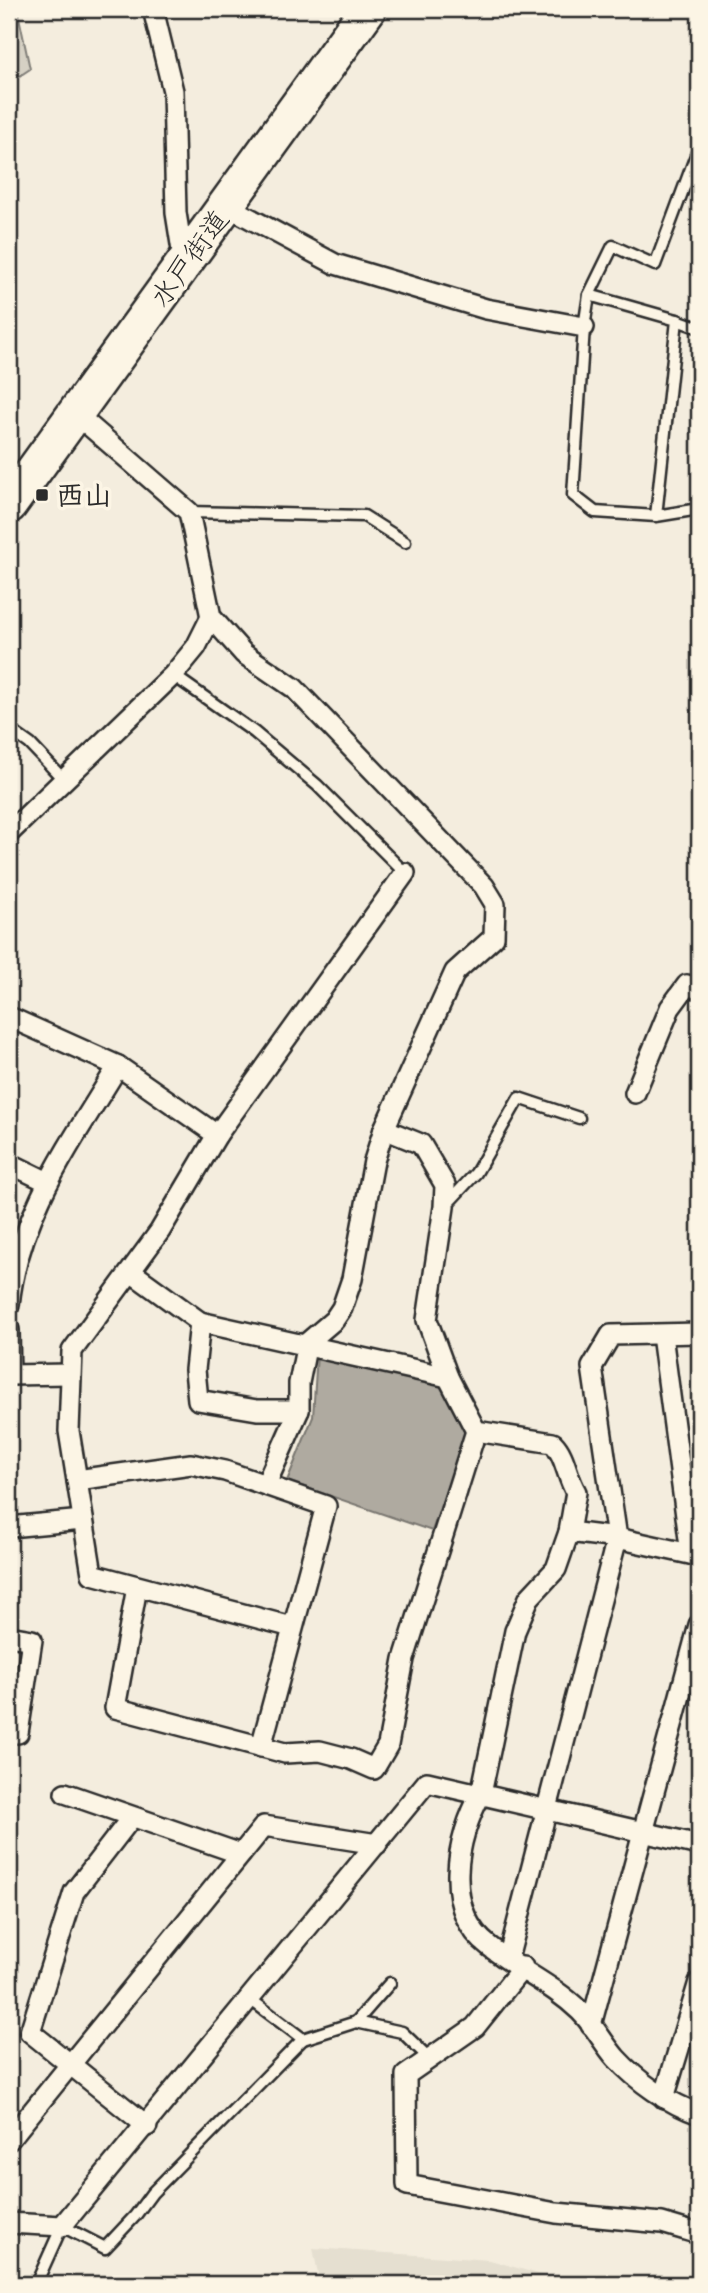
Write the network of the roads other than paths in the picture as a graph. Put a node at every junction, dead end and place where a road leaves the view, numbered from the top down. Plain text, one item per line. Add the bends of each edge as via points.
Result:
1 (153, 9) edge
2 (368, 9) edge
3 (699, 147) edge
4 (227, 206) junction
5 (184, 266) junction
6 (589, 295) junction
7 (677, 320) junction
8 (584, 327) junction
9 (699, 328) edge
10 (76, 414) junction
11 (9, 505) edge
12 (699, 509) edge
13 (189, 512) junction
14 (656, 516) junction
15 (405, 541) dead end
16 (211, 617) junction
17 (173, 675) junction
18 (9, 729) edge
19 (64, 780) junction
20 (9, 833) edge
21 (405, 873) joint
22 (699, 989) edge
23 (9, 1017) edge
24 (118, 1066) junction
25 (635, 1093) dead end
26 (579, 1118) dead end
27 (384, 1129) junction
28 (217, 1136) junction
29 (9, 1163) edge
30 (48, 1182) junction
31 (444, 1207) junction
32 (131, 1272) junction
33 (10, 1279) edge
34 (9, 1305) edge
35 (200, 1322) junction
36 (9, 1330) edge
37 (699, 1333) edge
38 (662, 1335) junction
39 (307, 1343) junction
40 (69, 1374) junction
41 (10, 1375) edge
42 (448, 1377) junction
43 (299, 1410) junction
44 (476, 1431) junction
45 (77, 1480) junction
46 (266, 1484) junction
47 (83, 1520) junction
48 (9, 1527) edge
49 (569, 1532) junction
50 (617, 1538) junction
51 (695, 1555) edge
52 (137, 1587) junction
53 (699, 1626) edge
54 (292, 1627) junction
55 (9, 1636) edge
56 (9, 1732) edge
57 (261, 1747) junction
58 (65, 1793) dead end
59 (481, 1794) junction
60 (548, 1808) junction
61 (132, 1817) junction
62 (642, 1829) junction
63 (377, 1844) junction
64 (699, 1845) edge
65 (241, 1854) junction
66 (516, 1963) junction
67 (699, 1982) edge
68 (390, 1983) dead end
69 (250, 1999) junction
70 (356, 2022) junction
71 (591, 2025) junction
72 (303, 2039) junction
73 (430, 2060) junction
74 (70, 2065) junction
75 (664, 2098) junction
76 (699, 2114) edge
77 (147, 2126) junction
78 (9, 2140) edge
79 (9, 2223) edge
80 (62, 2226) junction
81 (699, 2234) edge
82 (36, 2284) edge

1 - 5 street via 173,91 176,213
2 - 4 highway, 水戸街道
3 - 6 lane via 655,265 613,246
4 - 5 highway, 水戸街道
4 - 8 street via 335,264 486,309
5 - 10 highway, 水戸街道
6 - 7 lane
6 - 8 lane
7 - 9 lane
7 - 14 lane
8 - 14 lane via 573,495 595,512
10 - 11 highway, 水戸街道
10 - 13 street
12 - 14 lane
13 - 15 lane via 364,516
13 - 16 street
16 - 17 street via 196,647
16 - 27 street via 244,654 294,688 405,801 484,886 495,904 494,937 455,972
17 - 19 street
17 - 21 lane via 254,732 317,785
18 - 19 lane
19 - 20 street
21 - 28 street
22 - 25 street via 687,985 670,1008
23 - 24 street
24 - 28 street
24 - 30 street
26 - 31 lane via 519,1098 477,1172
27 - 31 street via 421,1144 445,1185
27 - 39 street via 342,1308
28 - 32 street
29 - 30 street
30 - 33 street via 20,1242
31 - 42 street via 427,1320
32 - 35 street
32 - 40 street via 72,1351
33 - 34 street
35 - 39 street
35 - 43 street via 195,1370 198,1400 257,1410
36 - 41 street
37 - 38 street
38 - 50 street via 611,1335 592,1367
38 - 51 street
39 - 42 street
39 - 43 street
40 - 41 street
40 - 45 street via 69,1432
42 - 44 street
43 - 46 street
44 - 49 street via 553,1443 561,1451 576,1492
44 - 57 street via 404,1659 388,1745 374,1769 320,1751 285,1753
45 - 46 street via 191,1464
45 - 47 street
46 - 54 street via 326,1506
47 - 48 street
47 - 52 street via 92,1574
49 - 50 street
49 - 59 street via 556,1569 529,1598 516,1631
50 - 51 street
50 - 60 street
52 - 54 street
52 - 57 street via 115,1708
53 - 62 street
54 - 57 street
55 - 56 street via 32,1640 18,1733
58 - 61 street
59 - 60 street
59 - 63 street via 427,1782
59 - 66 street via 459,1848 460,1891 475,1933
60 - 62 street
60 - 66 street
61 - 65 street
61 - 74 street via 74,1892 30,2032
62 - 64 street
62 - 71 street
63 - 65 street via 264,1826
63 - 69 street
65 - 74 street
66 - 71 street via 551,1985
66 - 73 street via 475,2027
67 - 75 street
68 - 70 lane
69 - 72 lane
69 - 77 street
70 - 72 lane
70 - 73 lane via 402,2032
71 - 75 street via 616,2058
72 - 80 lane via 152,2193 105,2248
73 - 81 street via 406,2075 407,2185 556,2213 662,2223
74 - 77 street
74 - 78 street
75 - 76 street
77 - 80 street
79 - 80 street
80 - 82 lane

